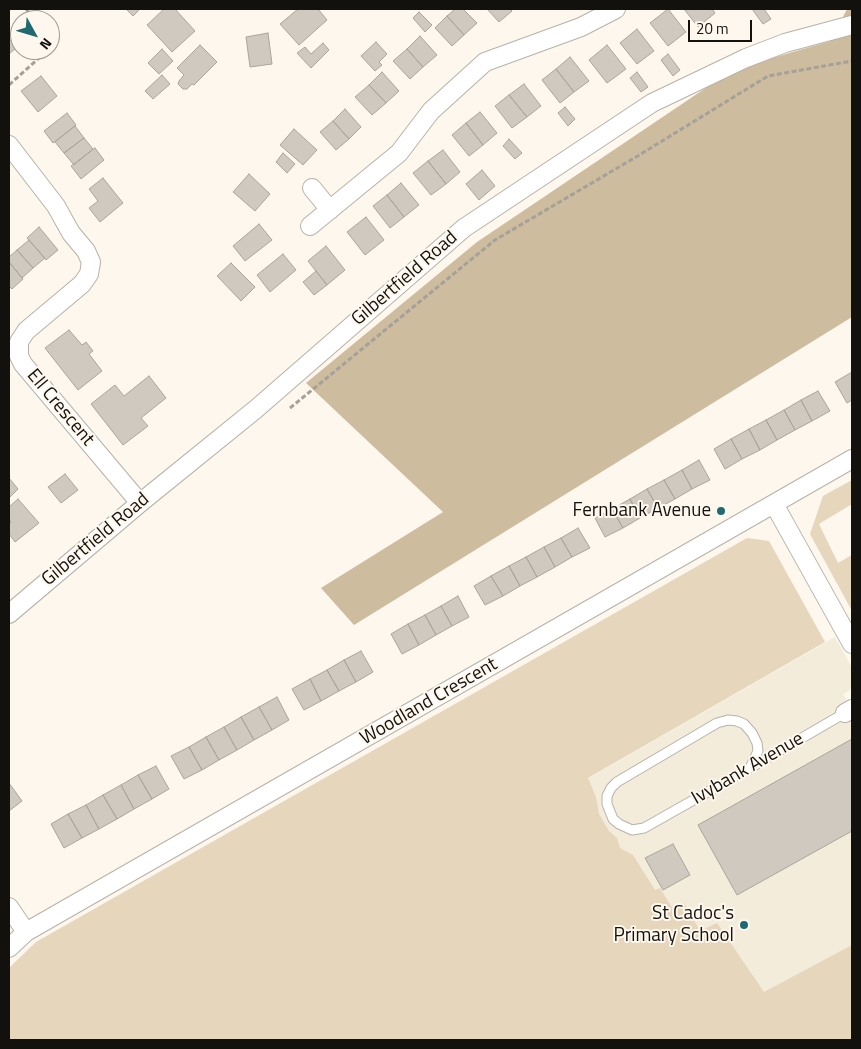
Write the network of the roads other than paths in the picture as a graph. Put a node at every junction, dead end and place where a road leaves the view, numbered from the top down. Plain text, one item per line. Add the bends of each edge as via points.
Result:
1 (616, 9) edge
2 (852, 25) edge
3 (9, 145) edge
4 (312, 188) dead end
5 (330, 210) junction
6 (310, 226) dead end
7 (852, 459) edge
8 (140, 503) junction
9 (774, 504) junction
10 (9, 614) edge
11 (852, 644) edge
12 (848, 711) edge
13 (750, 768) junction
14 (9, 907) edge
15 (26, 932) junction
16 (9, 948) edge

1 - 5 street via 581,27 486,62 431,111 399,153
2 - 8 street, Gilbertfield Road via 785,43 746,58 652,103 464,228 256,409
3 - 8 street, Ell Crescent via 56,206 91,262 89,274 82,284 26,331 19,342 19,356
4 - 5 street
5 - 6 street
7 - 9 street, Woodland Crescent
8 - 10 street, Gilbertfield Road
9 - 11 street
9 - 15 street, Woodland Crescent
12 - 13 lane, Ivybank Avenue
13 - 13 lane, Ivybank Avenue via 758,751 757,743 744,724 728,720 617,782 610,788 607,804 613,819 624,827 632,830 644,828
14 - 15 street
15 - 16 street, Woodland Crescent

